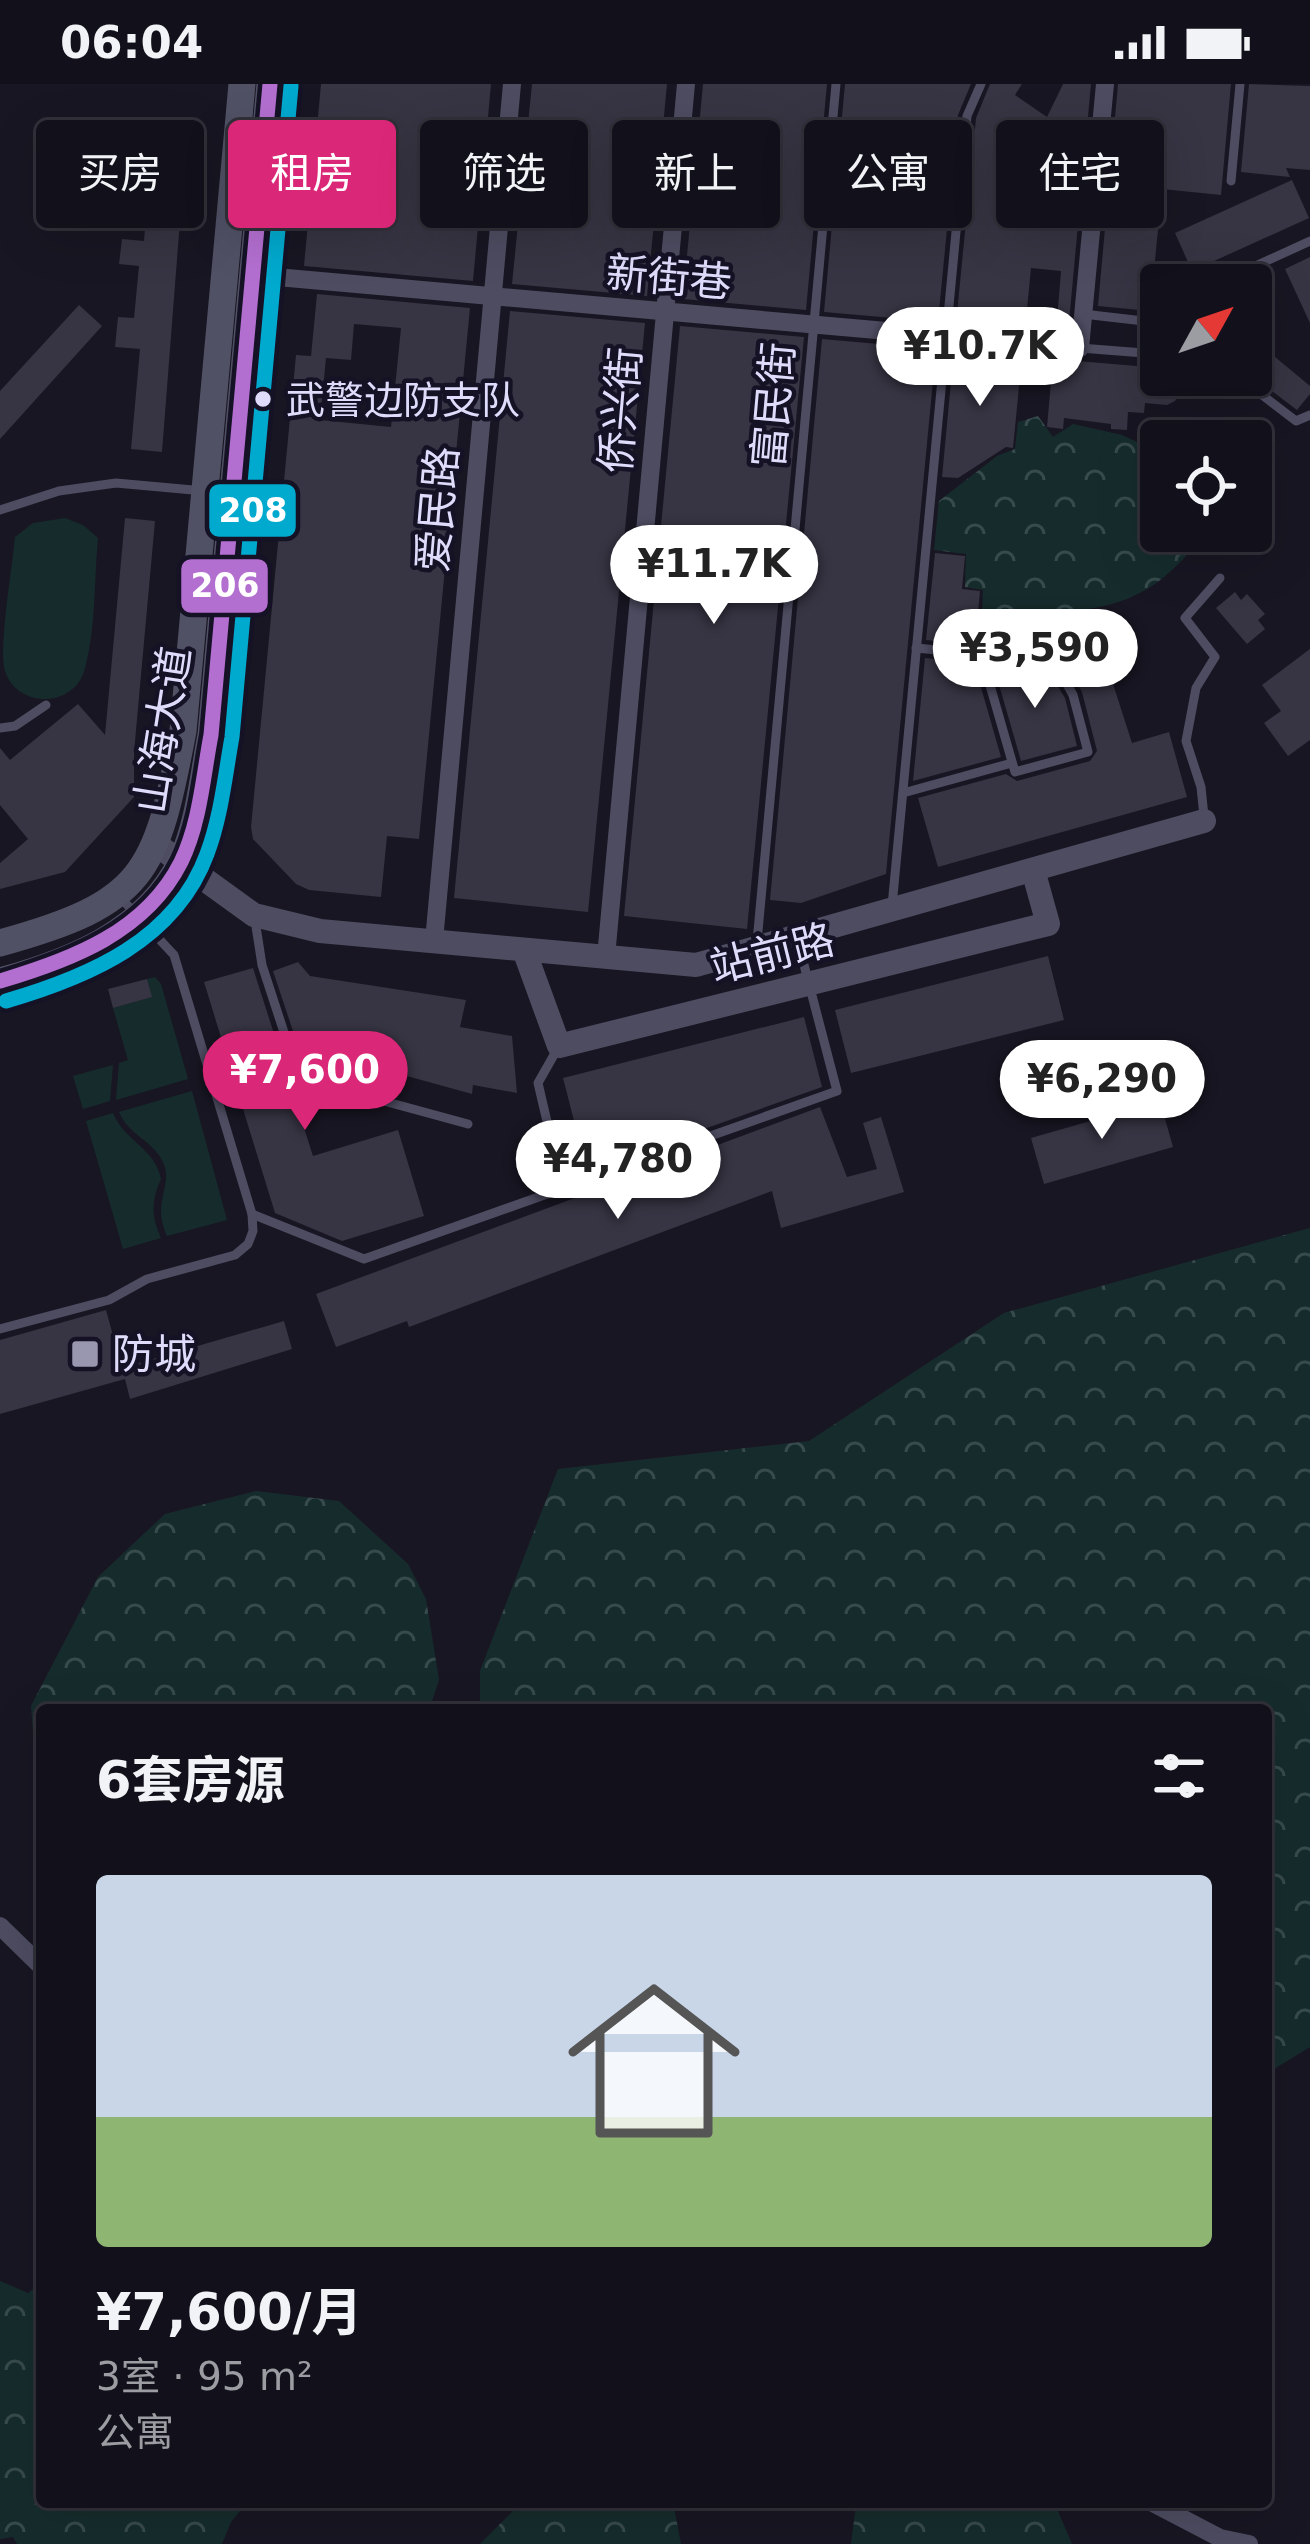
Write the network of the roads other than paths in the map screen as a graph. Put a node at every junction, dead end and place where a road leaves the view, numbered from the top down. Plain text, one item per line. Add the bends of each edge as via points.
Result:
1 (242, 84) edge
2 (271, 84) edge
3 (512, 84) edge
4 (686, 84) edge
5 (836, 84) edge
6 (981, 84) edge
7 (1105, 84) edge
8 (1240, 84) edge
9 (1231, 181) dead end
10 (1310, 241) edge
11 (1260, 264) edge
12 (253, 275) junction
13 (493, 296) junction
14 (665, 313) junction
15 (1083, 314) junction
16 (1140, 321) edge
17 (813, 326) junction
18 (946, 337) junction
19 (1080, 348) junction
20 (1140, 353) edge
21 (1263, 396) edge
22 (1310, 415) edge
23 (219, 492) junction
24 (0, 509) edge
25 (1220, 578) dead end
26 (916, 648) junction
27 (982, 654) junction
28 (46, 705) dead end
29 (0, 728) edge
30 (1012, 763) junction
31 (903, 793) junction
32 (1204, 821) joint
33 (157, 845) junction
34 (180, 862) junction
35 (1033, 870) junction
36 (118, 895) junction
37 (891, 910) junction
38 (254, 915) junction
39 (137, 916) junction
40 (797, 936) junction
41 (434, 941) junction
42 (0, 943) edge
43 (756, 948) junction
44 (524, 950) junction
45 (606, 957) junction
46 (0, 981) edge
47 (809, 984) junction
48 (559, 1046) junction
49 (469, 1124) dead end
50 (563, 1190) junction
51 (252, 1214) junction
52 (0, 1330) edge
53 (0, 1925) edge
54 (36, 1961) edge
55 (1162, 2508) edge
56 (1249, 2544) edge

1 - 23 main road, 山海大道
2 - 12 main road, 山海大道
3 - 13 street, 爱民路
4 - 14 street, 侨兴街
5 - 17 lane, 富民街
6 - 18 lane via 967,116
7 - 15 street
8 - 9 lane
10 - 11 lane
12 - 13 street, 新街巷
12 - 23 main road, 山海大道
13 - 14 street, 新街巷
13 - 41 street, 爱民路
14 - 17 street, 新街巷
14 - 45 street, 侨兴街
15 - 16 lane
15 - 19 street
17 - 18 street, 新街巷
17 - 43 lane, 富民街
18 - 19 street, 新街巷
18 - 26 lane
19 - 20 lane
21 - 22 lane via 1296,421
23 - 24 lane via 116,483
23 - 33 main road, 山海大道
23 - 34 main road, 山海大道 via 211,735
25 - 32 lane via 1185,619 1215,657 1196,688 1186,741
26 - 27 lane
26 - 31 lane
27 - 30 lane
27 - 30 lane via 1054,662 1073,695 1088,752 1015,772
28 - 29 lane
30 - 31 lane
31 - 37 lane
32 - 35 street, 站前路
33 - 34 street, 站前路
33 - 36 main road, 山海大道
34 - 38 street, 站前路
34 - 39 main road, 山海大道
35 - 37 street, 站前路
35 - 47 street, 站前路 via 1048,924
36 - 39 lane
36 - 42 main road, 山海大道 via 84,917
37 - 40 street, 站前路
38 - 41 street, 站前路 via 320,932
38 - 49 lane via 294,1063 347,1091
39 - 46 main road, 山海大道 via 53,967
39 - 51 lane via 174,955
40 - 43 street, 站前路
40 - 47 lane
41 - 44 street, 站前路
43 - 45 street, 站前路 via 696,965
44 - 45 street, 站前路
44 - 48 street
47 - 48 street, 站前路
47 - 50 lane via 837,1091
48 - 50 lane via 538,1083
50 - 51 lane via 364,1259
51 - 52 lane via 254,1231 236,1255
53 - 54 street
55 - 56 street

